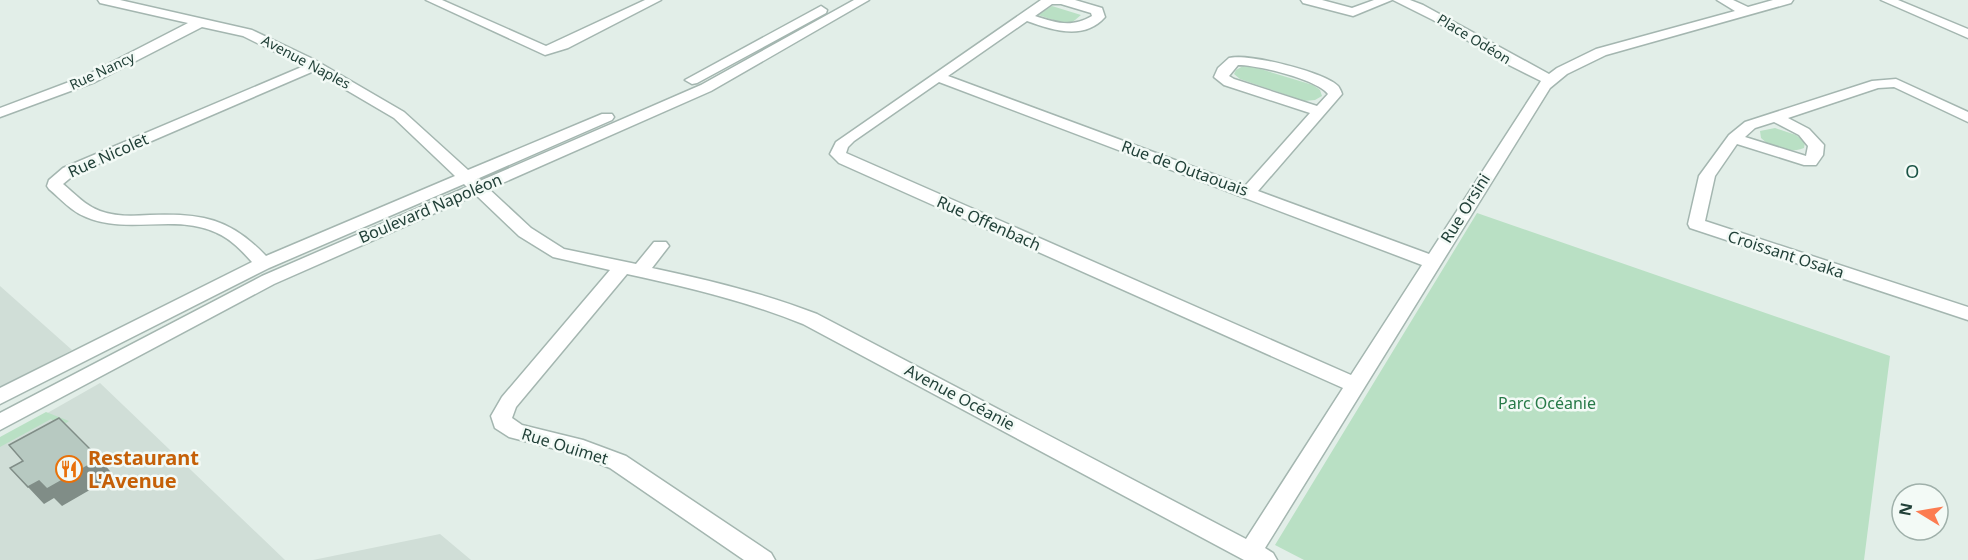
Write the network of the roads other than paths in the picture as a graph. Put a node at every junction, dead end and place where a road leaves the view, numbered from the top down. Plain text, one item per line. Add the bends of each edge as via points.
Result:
1 (104, 0) edge
2 (432, 0) edge
3 (655, 0) edge
4 (838, 0) edge
5 (863, 0) edge
6 (1307, 0) edge
7 (1386, 0) edge
8 (1399, 0) edge
9 (1723, 0) edge
10 (1786, 0) edge
11 (1887, 0) edge
12 (1746, 11) junction
13 (1026, 17) dead end
14 (201, 22) junction
15 (1968, 34) edge
16 (315, 66) junction
17 (938, 76) junction
18 (1550, 80) junction
19 (1319, 111) junction
20 (0, 113) edge
21 (1775, 117) junction
22 (1968, 118) edge
23 (1734, 138) junction
24 (471, 182) junction
25 (1249, 192) junction
26 (660, 246) dead end
27 (1432, 262) junction
28 (263, 264) junction
29 (631, 269) junction
30 (1968, 314) edge
31 (44, 374) junction
32 (1356, 385) junction
33 (62, 389) junction
34 (0, 396) edge
35 (0, 423) edge
36 (1258, 556) edge
37 (763, 560) edge

1 - 14 street, Avenue Naples
2 - 3 street via 545,51
4 - 24 street, Boulevard Napoléon via 697,78
5 - 24 street, Boulevard Napoléon via 726,78
6 - 7 street via 1353,12
8 - 18 street, Place Odéon
9 - 12 street
10 - 12 street, Rue Orsini
11 - 15 street
12 - 18 street, Rue Orsini via 1601,52
13 - 17 street, Rue Offenbach
14 - 16 street, Avenue Naples via 255,36
14 - 20 street, Rue Nancy via 90,79
16 - 24 street, Avenue Naples via 390,109
16 - 28 street, Rue Nicolet via 69,171 55,183 85,210 101,217 186,221 219,227
17 - 25 street, Rue de Outaouais
17 - 32 street, Rue Offenbach via 849,138 838,154
18 - 27 street, Rue Orsini via 1533,100
19 - 19 street via 1335,94 1320,82 1245,60 1234,61 1221,77
19 - 25 street
21 - 22 street, Croissant Osaka via 1877,84 1896,83
21 - 23 street, Croissant Osaka via 1750,125
21 - 23 street via 1804,132 1816,145 1810,162
23 - 30 street, Croissant Osaka via 1707,176 1696,224
24 - 28 street, Boulevard Napoléon
24 - 29 street, Avenue Océanie via 525,232 549,248
24 - 33 street, Boulevard Napoléon via 276,276
25 - 27 street, Rue de Outaouais
26 - 29 street
27 - 32 street, Rue Orsini
28 - 31 street, Boulevard Napoléon
29 - 36 street, Avenue Océanie via 742,294 828,327
29 - 37 street, Rue Ouimet via 509,402 502,422 516,431 583,448 618,462
31 - 33 street
31 - 34 street, Boulevard Napoléon
32 - 36 street, Rue Orsini
33 - 35 street, Boulevard Napoléon

